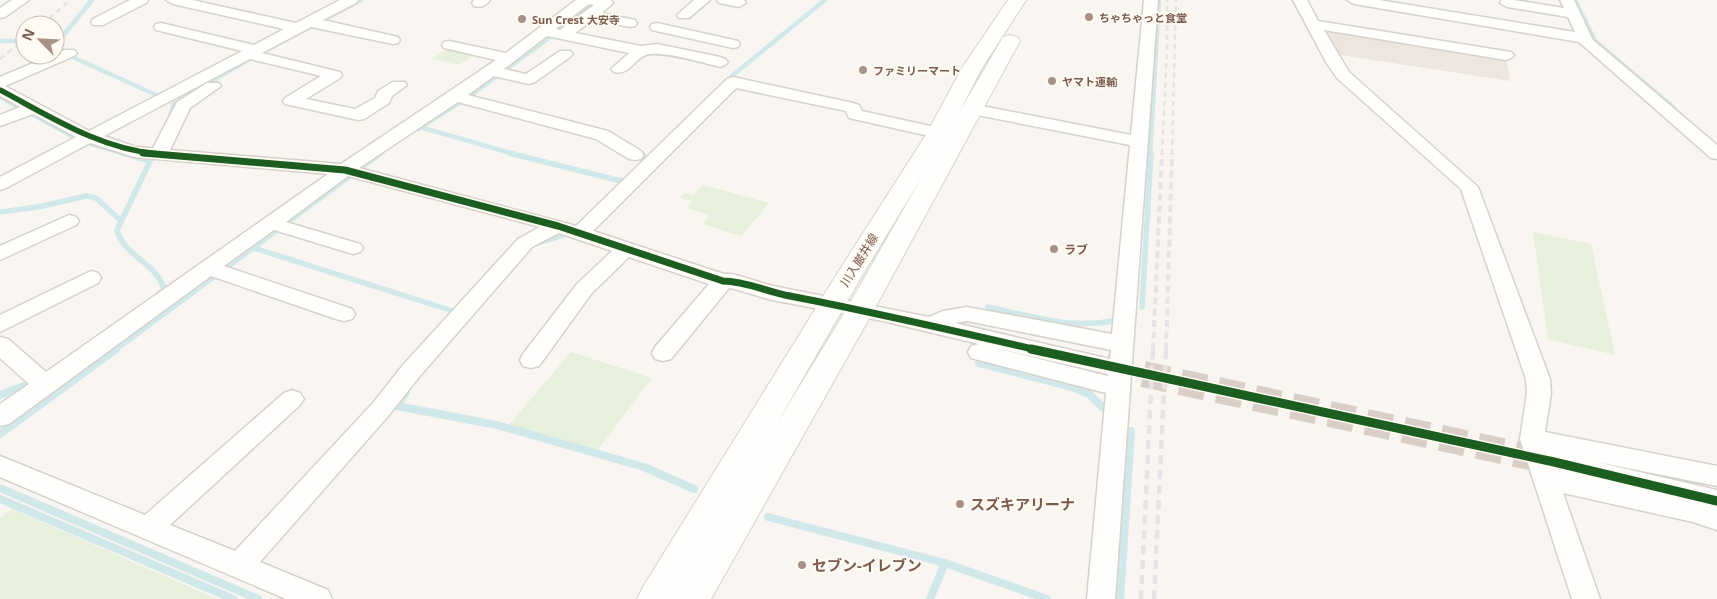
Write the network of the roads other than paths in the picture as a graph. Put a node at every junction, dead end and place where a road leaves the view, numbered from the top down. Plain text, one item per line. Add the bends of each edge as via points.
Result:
1 (22, 0) edge
2 (140, 0) edge
3 (174, 0) edge
4 (349, 0) edge
5 (703, 0) edge
6 (724, 0) edge
7 (1017, 0) edge
8 (1033, 0) edge
9 (1151, 0) edge
10 (1300, 0) edge
11 (1354, 0) edge
12 (597, 3) edge
13 (739, 3) dead end
14 (1508, 3) dead end
15 (1571, 7) edge
16 (0, 14) edge
17 (684, 15) dead end
18 (98, 22) dead end
19 (630, 23) dead end
20 (311, 24) junction
21 (1313, 24) junction
22 (161, 27) dead end
23 (657, 27) dead end
24 (555, 33) junction
25 (677, 33) junction
26 (1584, 38) junction
27 (393, 40) dead end
28 (732, 44) dead end
29 (449, 46) dead end
30 (657, 49) junction
31 (641, 52) junction
32 (67, 54) dead end
33 (566, 54) dead end
34 (255, 55) junction
35 (1506, 55) dead end
36 (508, 58) junction
37 (720, 62) dead end
38 (619, 69) dead end
39 (498, 72) junction
40 (0, 83) edge
41 (399, 85) dead end
42 (0, 90) edge
43 (462, 98) junction
44 (972, 109) junction
45 (28, 110) junction
46 (0, 121) edge
47 (938, 133) junction
48 (88, 137) junction
49 (1139, 142) junction
50 (153, 154) junction
51 (1717, 154) edge
52 (635, 155) dead end
53 (353, 172) junction
54 (0, 184) edge
55 (69, 221) dead end
56 (279, 226) junction
57 (571, 230) junction
58 (353, 248) dead end
59 (625, 249) junction
60 (0, 254) edge
61 (216, 271) junction
62 (91, 278) dead end
63 (723, 280) junction
64 (832, 304) junction
65 (860, 310) junction
66 (344, 314) dead end
67 (0, 324) edge
68 (930, 326) junction
69 (1122, 344) junction
70 (0, 345) edge
71 (663, 353) dead end
72 (531, 360) dead end
73 (1112, 376) junction
74 (48, 383) junction
75 (292, 399) dead end
76 (0, 417) edge
77 (1532, 439) junction
78 (0, 466) edge
79 (1550, 471) junction
80 (1717, 476) edge
81 (1717, 501) edge
82 (1717, 519) edge
83 (149, 528) junction
84 (239, 566) junction
85 (313, 598) edge
86 (656, 599) edge
87 (691, 599) edge
88 (1100, 599) edge
89 (1586, 599) edge

1 - 16 street
2 - 18 street
3 - 20 street
4 - 20 street
5 - 17 street
6 - 13 street
7 - 47 main road, 川入巌井線 via 972,68
8 - 44 main road, 川入巌井線
9 - 49 street
10 - 21 street
11 - 26 street
12 - 19 street
12 - 24 street
14 - 15 street
15 - 26 street
20 - 27 street
20 - 34 street
21 - 35 street
21 - 77 street via 1342,75 1469,187 1538,379
22 - 34 street
23 - 25 street
24 - 31 street
24 - 36 street
25 - 28 street
25 - 30 street
26 - 51 street
29 - 36 street
30 - 31 street
30 - 37 street
31 - 38 street
32 - 40 street
33 - 39 street via 529,79
34 - 41 street via 334,75 290,101 358,115
34 - 48 street
34 - 50 street via 183,105
36 - 39 street
39 - 43 street
42 - 45 street
43 - 52 street via 602,135
43 - 53 street
44 - 49 street
44 - 65 main road, 川入巌井線
45 - 46 street
45 - 48 street
47 - 57 street via 855,114 853,108 733,82 622,192
47 - 64 main road, 川入巌井線
48 - 50 street
48 - 54 street
49 - 69 street
50 - 53 street
53 - 56 street
53 - 57 street
55 - 60 street
56 - 58 street
56 - 61 street
57 - 59 street
57 - 84 street via 525,243
59 - 63 street
59 - 72 street via 584,288
61 - 66 street
61 - 74 street
62 - 67 street
63 - 64 street
63 - 71 street
64 - 65 street
64 - 86 main road, 川入巌井線
65 - 68 street
65 - 87 main road, 川入巌井線
68 - 69 street via 951,316 967,314
68 - 73 street via 946,343
69 - 73 street
70 - 74 street via 34,376
73 - 88 street
74 - 76 street
75 - 83 street
77 - 79 street
77 - 80 street
78 - 83 street
79 - 81 street
79 - 82 street
79 - 89 street
83 - 84 street
84 - 85 street

